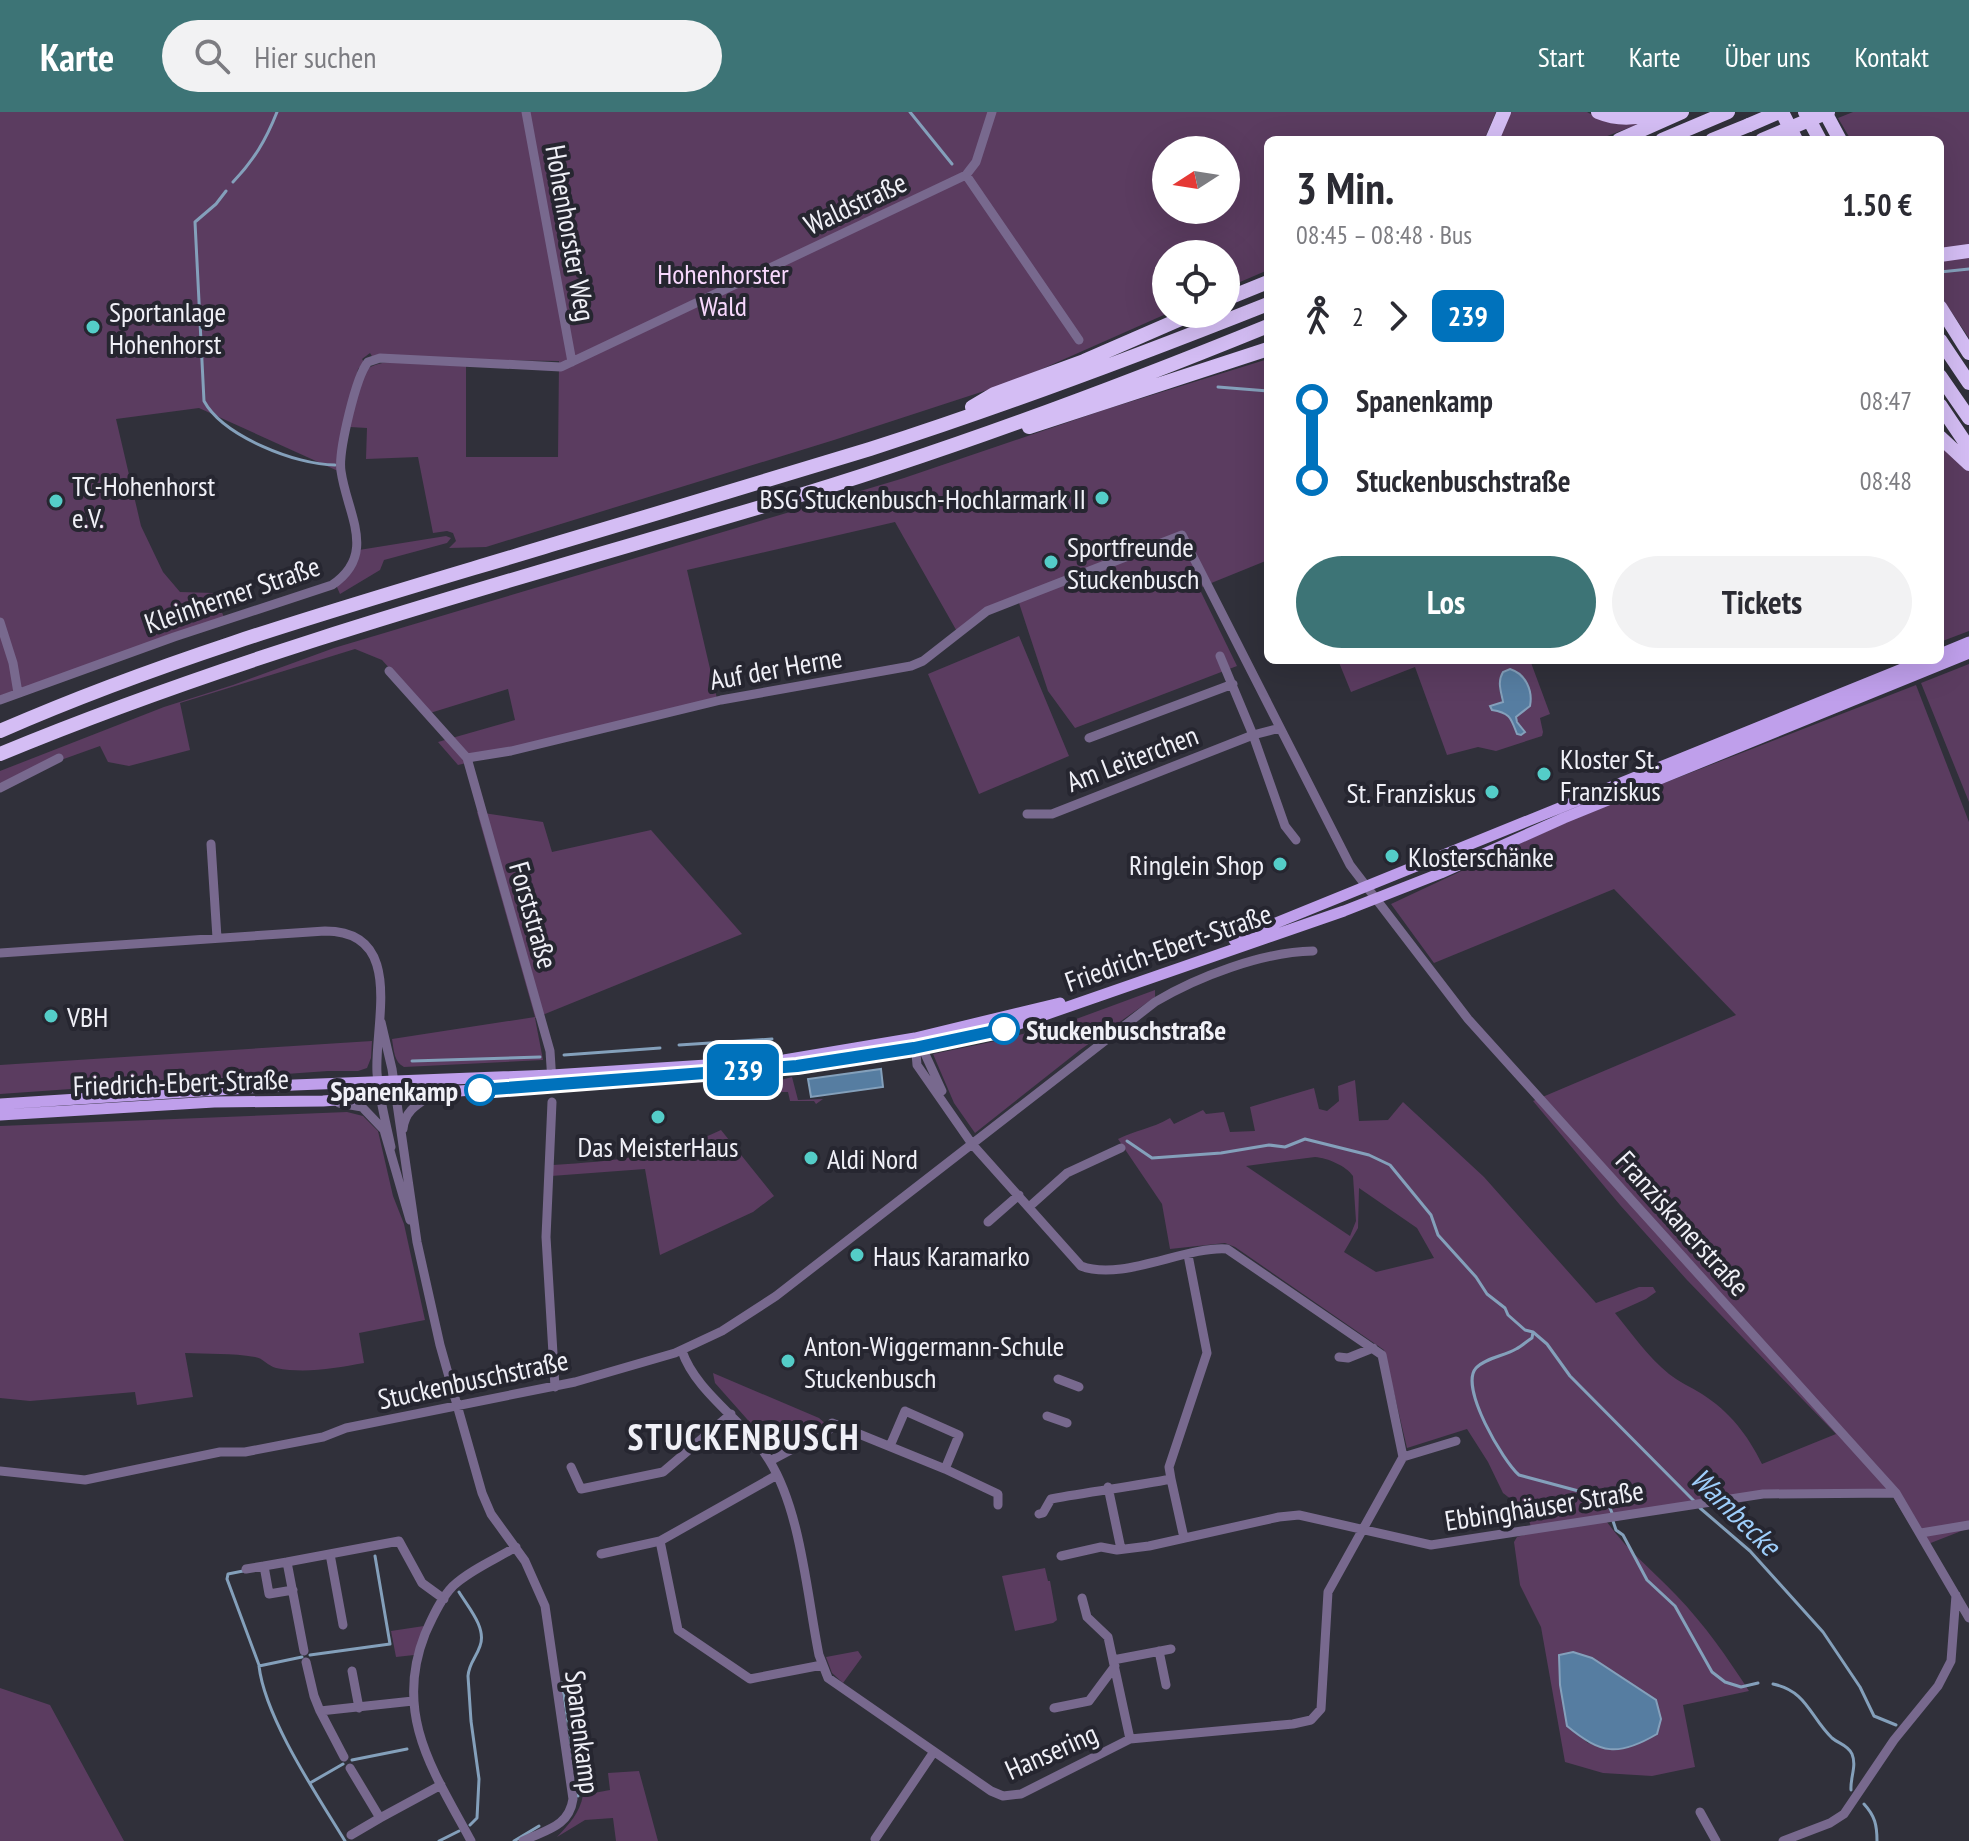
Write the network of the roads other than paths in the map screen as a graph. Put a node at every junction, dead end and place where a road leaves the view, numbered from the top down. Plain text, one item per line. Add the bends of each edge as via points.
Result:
1 (526, 112) edge
2 (992, 112) edge
3 (1504, 112) edge
4 (1598, 112) edge
5 (1661, 112) edge
6 (1682, 112) edge
7 (1728, 112) edge
8 (1760, 112) edge
9 (1780, 112) edge
10 (1805, 112) edge
11 (1826, 112) edge
12 (1494, 136) edge
13 (1628, 136) edge
14 (1671, 136) edge
15 (1722, 136) edge
16 (1771, 136) edge
17 (1773, 136) edge
18 (1794, 136) edge
19 (1818, 136) edge
20 (1838, 136) edge
21 (966, 175) junction
22 (1969, 251) edge
23 (1944, 254) edge
24 (1264, 284) edge
25 (1240, 293) edge
26 (1264, 306) edge
27 (1944, 313) edge
28 (1160, 328) edge
29 (1264, 328) edge
30 (1079, 340) dead end
31 (1944, 346) edge
32 (1264, 350) edge
33 (1969, 353) edge
34 (572, 362) junction
35 (1944, 382) edge
36 (1969, 383) edge
37 (1944, 411) edge
38 (1969, 418) edge
39 (944, 424) junction
40 (1008, 427) junction
41 (1944, 441) edge
42 (1969, 448) edge
43 (1969, 464) edge
44 (0, 622) edge
45 (1969, 642) edge
46 (1944, 652) edge
47 (1969, 653) edge
48 (1220, 656) dead end
49 (1944, 663) edge
50 (1914, 664) edge
51 (1942, 664) edge
52 (389, 671) dead end
53 (1233, 684) junction
54 (18, 693) junction
55 (0, 700) edge
56 (1280, 728) junction
57 (0, 731) edge
58 (1253, 735) junction
59 (1089, 738) dead end
60 (0, 754) edge
61 (59, 758) dead end
62 (467, 758) junction
63 (0, 788) edge
64 (1027, 814) dead end
65 (1296, 840) dead end
66 (211, 844) dead end
67 (1367, 887) junction
68 (1374, 898) junction
69 (217, 938) junction
70 (1313, 951) dead end
71 (0, 953) edge
72 (381, 1022) junction
73 (918, 1044) junction
74 (378, 1080) junction
75 (393, 1080) junction
76 (552, 1080) junction
77 (438, 1092) junction
78 (395, 1096) junction
79 (382, 1097) junction
80 (323, 1101) junction
81 (552, 1102) dead end
82 (0, 1104) edge
83 (0, 1115) edge
84 (402, 1141) junction
85 (972, 1144) junction
86 (391, 1147) junction
87 (1121, 1148) dead end
88 (1019, 1195) junction
89 (1029, 1207) junction
90 (988, 1222) dead end
91 (417, 1242) junction
92 (1188, 1255) junction
93 (1373, 1348) junction
94 (682, 1351) junction
95 (1339, 1357) dead end
96 (1058, 1379) dead end
97 (555, 1387) junction
98 (1079, 1387) dead end
99 (457, 1406) junction
100 (731, 1414) junction
101 (1047, 1416) dead end
102 (1067, 1423) dead end
103 (1456, 1441) dead end
104 (890, 1446) junction
105 (1403, 1457) junction
106 (770, 1461) junction
107 (571, 1467) dead end
108 (945, 1469) junction
109 (0, 1471) edge
110 (777, 1475) junction
111 (1171, 1479) junction
112 (1105, 1488) junction
113 (1896, 1493) junction
114 (998, 1505) dead end
115 (1039, 1514) dead end
116 (1969, 1525) edge
117 (1364, 1528) junction
118 (1921, 1533) junction
119 (1184, 1538) junction
120 (660, 1541) junction
121 (516, 1547) junction
122 (1121, 1549) junction
123 (330, 1554) junction
124 (601, 1554) dead end
125 (1061, 1556) dead end
126 (287, 1562) junction
127 (264, 1566) junction
128 (246, 1569) dead end
129 (293, 1590) junction
130 (1956, 1595) junction
131 (1082, 1598) dead end
132 (444, 1599) junction
133 (1969, 1618) edge
134 (343, 1625) dead end
135 (1171, 1649) dead end
136 (1159, 1651) junction
137 (1114, 1663) junction
138 (822, 1665) junction
139 (352, 1671) dead end
140 (1166, 1685) dead end
141 (413, 1701) junction
142 (359, 1708) junction
143 (1054, 1708) dead end
144 (320, 1711) junction
145 (1130, 1739) junction
146 (933, 1753) junction
147 (344, 1757) dead end
148 (350, 1768) dead end
149 (441, 1785) junction
150 (1700, 1812) dead end
151 (380, 1818) junction
152 (351, 1835) dead end
153 (875, 1839) dead end
154 (471, 1841) edge
155 (523, 1841) edge
156 (1716, 1841) edge
157 (1783, 1841) edge

1 - 34 street, Hohenhorster Weg
2 - 21 street via 976,162
3 - 12 highway
4 - 5 highway via 1637,119
6 - 13 highway
7 - 14 highway
8 - 17 highway
9 - 15 highway, bridge
9 - 18 highway
10 - 19 highway
11 - 16 highway, bridge
11 - 20 highway
21 - 30 street
21 - 34 street, Waldstraße
22 - 23 highway
24 - 25 highway
26 - 39 highway
27 - 33 highway
28 - 39 highway via 994,394
29 - 40 highway
31 - 36 highway
32 - 40 highway via 1034,427
34 - 54 street, Kleinherner Straße via 561,367 380,358 368,362 360,376 340,467 358,548 347,574 332,585
35 - 38 highway
37 - 42 highway
39 - 57 highway via 329,612
40 - 60 highway via 777,502 357,626 168,689
41 - 43 highway
44 - 54 street
45 - 46 main road
47 - 49 main road, Friedrich-Ebert-Straße
48 - 53 street
50 - 67 main road, Friedrich-Ebert-Straße
51 - 68 main road, Friedrich-Ebert-Straße
52 - 62 street
53 - 58 street
53 - 59 street, Am Leiterchen
54 - 55 street, Kleinherner Straße
56 - 58 street, Am Leiterchen
56 - 62 street, Auf der Herne via 1182,535 987,611 911,666 721,700
56 - 67 street via 1350,865
58 - 64 street, Am Leiterchen via 1052,814
58 - 65 street via 1285,826
61 - 63 street
62 - 76 street, Forststraße via 550,1051
66 - 69 street
67 - 68 street, Franziskanerstraße
67 - 73 main road, Friedrich-Ebert-Straße via 1060,1003
68 - 73 main road, Friedrich-Ebert-Straße via 1023,1023
68 - 113 street, Franziskanerstraße via 1477,1029
69 - 71 street
69 - 72 street via 325,931 352,935 379,971
70 - 85 street, Stuckenbuschstraße via 1285,954 1180,987
72 - 74 street, Spanenkamp
72 - 75 street, Spanenkamp
73 - 76 main road, Friedrich-Ebert-Straße
73 - 85 street
74 - 75 main road, Friedrich-Ebert-Straße
74 - 79 street, Spanenkamp
74 - 82 main road, Friedrich-Ebert-Straße
75 - 76 main road, Friedrich-Ebert-Straße
75 - 78 street, Spanenkamp
76 - 77 main road, Friedrich-Ebert-Straße
77 - 78 main road, Friedrich-Ebert-Straße
77 - 84 street via 411,1109
78 - 79 main road, Friedrich-Ebert-Straße
78 - 84 street, Spanenkamp
79 - 80 main road, Friedrich-Ebert-Straße
79 - 86 street, Spanenkamp
80 - 83 main road, Friedrich-Ebert-Straße
80 - 86 street, Spanenkamp via 362,1107 384,1130
81 - 97 street via 546,1248
84 - 91 street, Spanenkamp
85 - 88 street
85 - 94 street, Stuckenbuschstraße via 776,1296
86 - 91 street, Spanenkamp
87 - 89 street via 1067,1173
88 - 89 street
88 - 90 street
89 - 92 street via 1073,1258 1091,1270
91 - 99 street, Spanenkamp
92 - 93 street via 1219,1248 1233,1251
92 - 111 street via 1207,1356 1169,1467
93 - 95 street
93 - 105 street via 1382,1355
94 - 97 street, Stuckenbuschstraße
94 - 100 street, Hansering via 700,1382
96 - 98 street
97 - 99 street, Stuckenbuschstraße
99 - 109 street, Stuckenbuschstraße via 323,1437 85,1480
99 - 121 street, Spanenkamp via 486,1504
100 - 106 street, Hansering
100 - 107 street via 663,1472 581,1489
101 - 102 street
103 - 105 street
104 - 106 street via 832,1423 830,1429
104 - 108 street
104 - 108 street via 905,1411 959,1435
105 - 117 street, Hansering
106 - 110 street, Hansering
108 - 114 street via 998,1494
110 - 120 street
110 - 138 street, Hansering via 786,1494
111 - 112 street
111 - 119 street
112 - 115 street via 1051,1499
112 - 122 street
113 - 117 street, Ebbinghäuser Straße via 1790,1492 1455,1544 1431,1545
113 - 118 street, Franziskanerstraße
116 - 118 street
117 - 119 street, Ebbinghäuser Straße via 1299,1515
117 - 145 street, Hansering via 1328,1592 1323,1697 1317,1715 1293,1724
118 - 130 street, Franziskanerstraße
119 - 122 street, Ebbinghäuser Straße
120 - 124 street
120 - 138 street via 678,1630 750,1679
121 - 132 street via 454,1586
121 - 155 street, Spanenkamp via 545,1606 573,1799 558,1826
122 - 125 street, Ebbinghäuser Straße via 1101,1547
123 - 126 street
123 - 132 street via 399,1541 422,1583
123 - 134 street
126 - 127 street
126 - 129 street
127 - 128 street
127 - 129 street via 269,1594
129 - 144 street
130 - 133 street, Franziskanerstraße
130 - 157 street via 1951,1661 1938,1686 1844,1814
131 - 137 street via 1087,1617 1108,1637
132 - 141 street via 422,1643
135 - 136 street
136 - 137 street
136 - 140 street
137 - 143 street via 1089,1701
137 - 145 street
138 - 146 street, Hansering via 842,1690
139 - 142 street
141 - 142 street
141 - 149 street via 419,1740
142 - 144 street
144 - 147 street
145 - 146 street, Hansering via 1013,1796 995,1793
146 - 153 street
148 - 151 street
149 - 151 street
149 - 154 street
150 - 156 street
151 - 152 street

